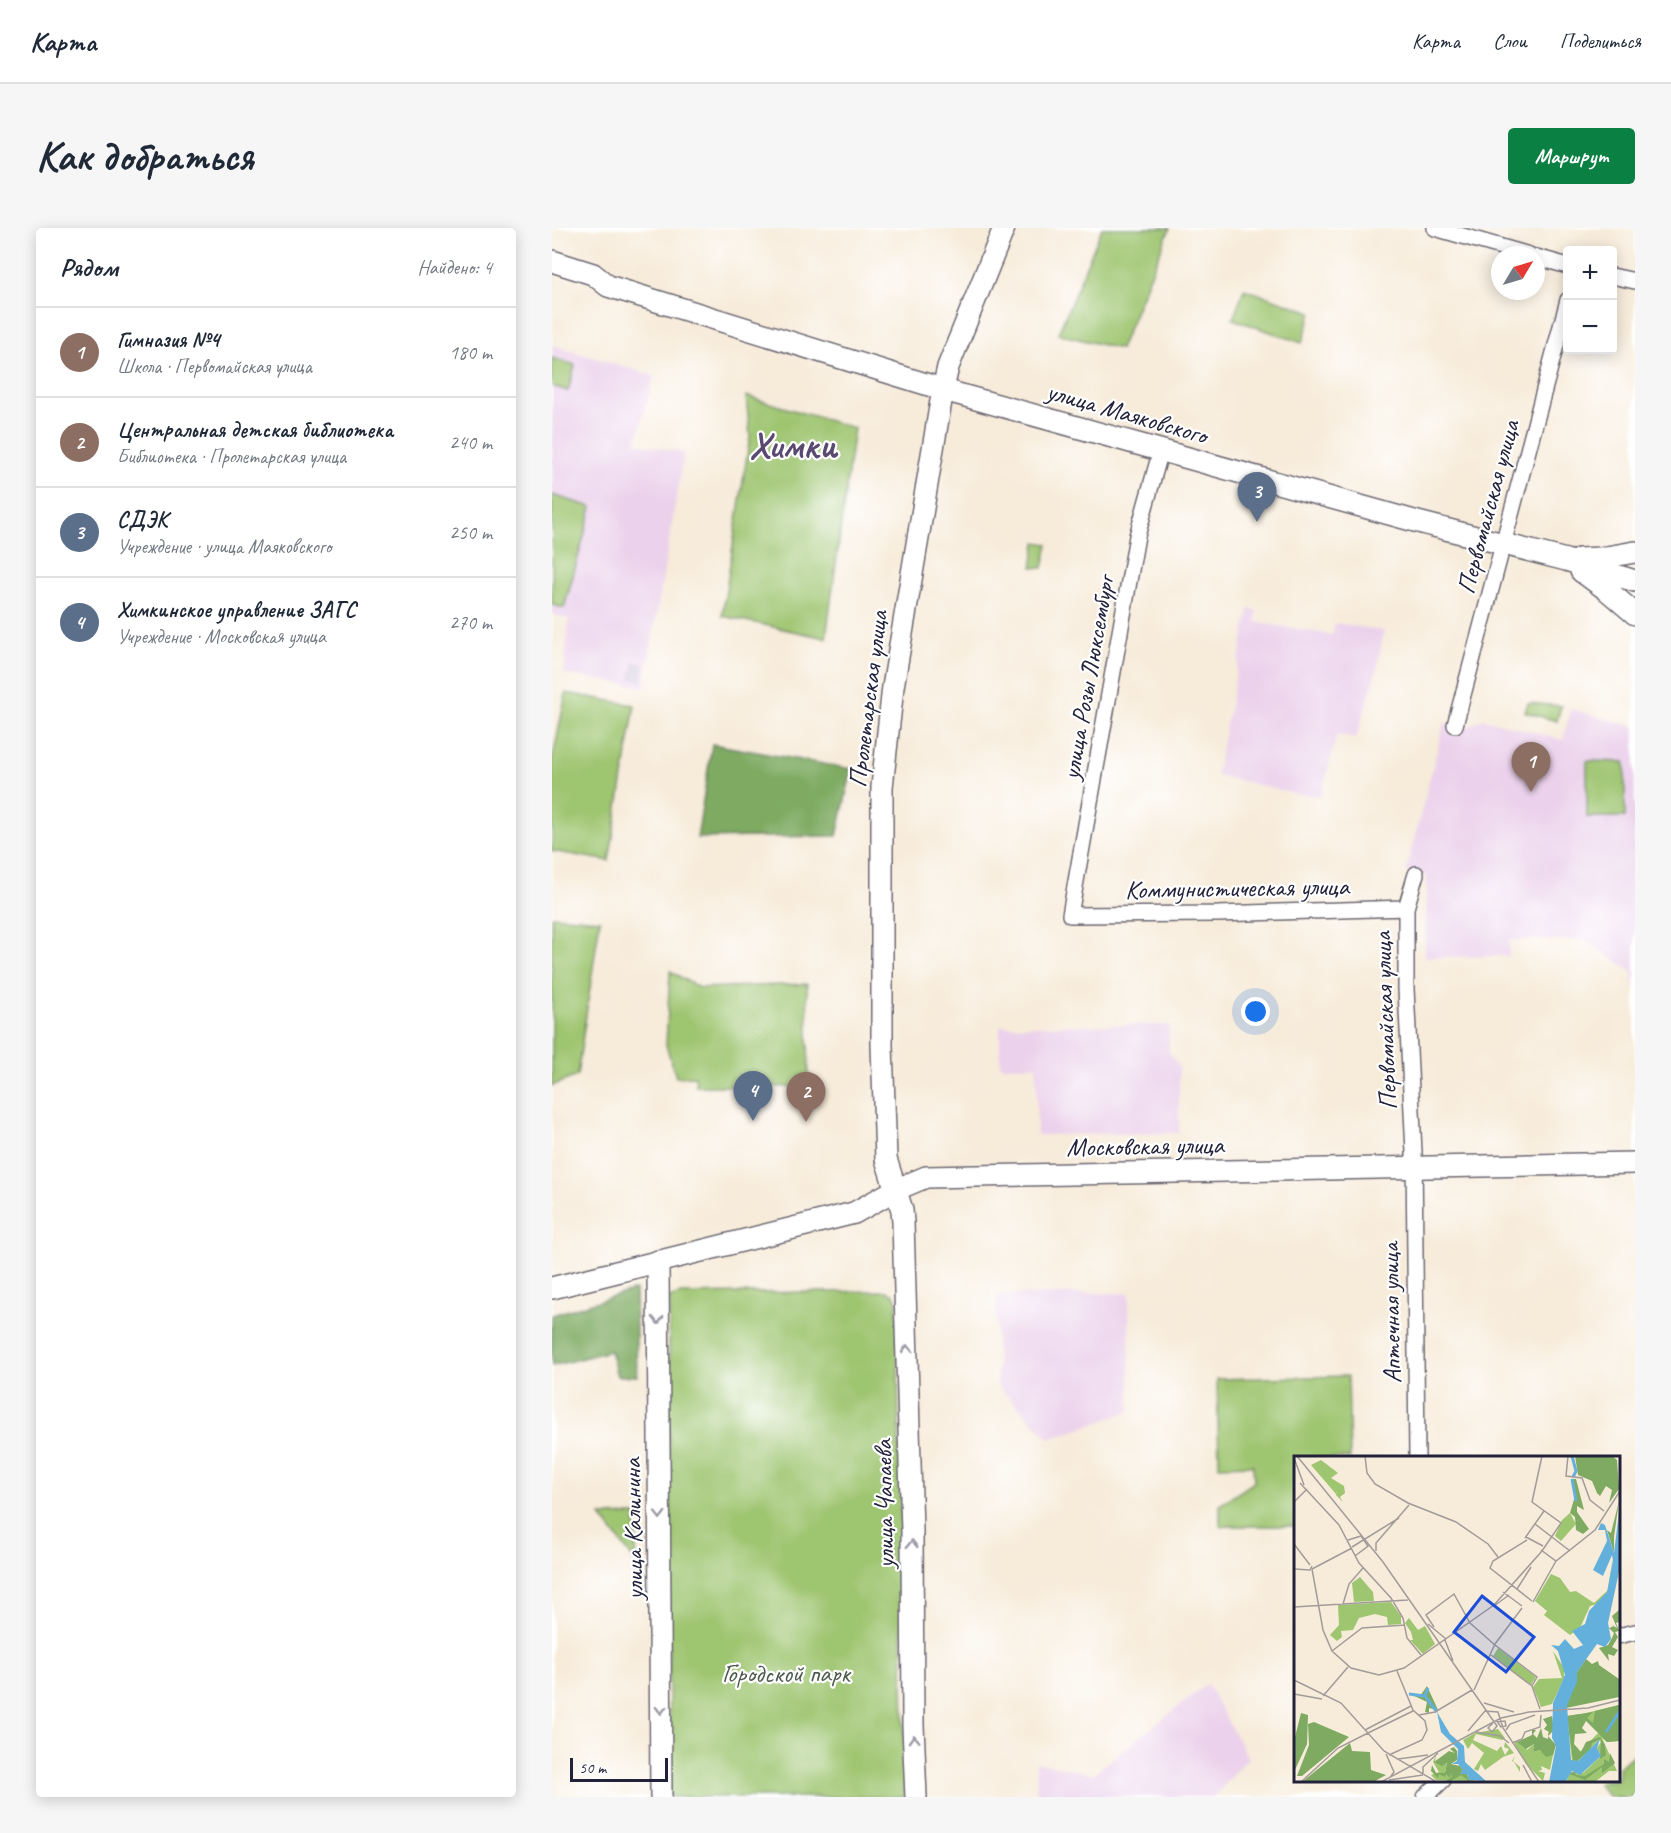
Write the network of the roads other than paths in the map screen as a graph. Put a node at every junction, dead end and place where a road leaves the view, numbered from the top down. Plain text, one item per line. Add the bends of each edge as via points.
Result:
1 (1004, 228) edge
2 (1435, 228) edge
3 (1498, 246) edge
4 (1545, 260) edge
5 (552, 261) edge
6 (1563, 265) edge
7 (552, 277) edge
8 (1617, 277) edge
9 (1635, 281) edge
10 (608, 286) junction
11 (1563, 319) edge
12 (943, 389) junction
13 (1161, 450) junction
14 (1503, 544) junction
15 (1635, 552) edge
16 (1566, 560) junction
17 (1635, 580) edge
18 (1635, 614) edge
19 (1455, 725) dead end
20 (1416, 874) dead end
21 (1406, 908) junction
22 (1070, 915) joint
23 (1635, 1163) edge
24 (1413, 1167) junction
25 (901, 1195) junction
26 (664, 1260) junction
27 (552, 1288) edge
28 (1417, 1456) edge
29 (1635, 1632) edge
30 (1620, 1636) edge
31 (1441, 1782) edge
32 (662, 1797) edge
33 (916, 1797) edge
34 (1425, 1797) edge

1 - 12 street, Пролетарская улица via 948,367
2 - 3 street
4 - 6 street
5 - 10 street, улица Маяковского via 592,274
7 - 10 street, улица Маяковского via 588,288
8 - 9 street
10 - 12 street, улица Маяковского
11 - 14 street, Первомайская улица
12 - 13 street, улица Маяковского
12 - 25 street, Пролетарская улица via 893,687 882,787 886,1159
13 - 14 street, улица Маяковского
13 - 22 street, улица Розы Люксембург via 1137,536
14 - 16 street, улица Маяковского
14 - 19 street, Первомайская улица
15 - 16 street
16 - 17 street, улица Маяковского
16 - 18 street
20 - 21 street, Первомайская улица
21 - 22 street, Коммунистическая улица
21 - 24 street, Первомайская улица
23 - 24 street, Московская улица
24 - 25 street, Московская улица via 926,1177
24 - 28 street, Аптечная улица
25 - 26 street, Московская улица via 854,1213
33 -> 25 street, улица Чапаева
26 - 27 street, Московская улица
26 -> 32 street, улица Калинина
29 - 30 street
31 - 34 street

